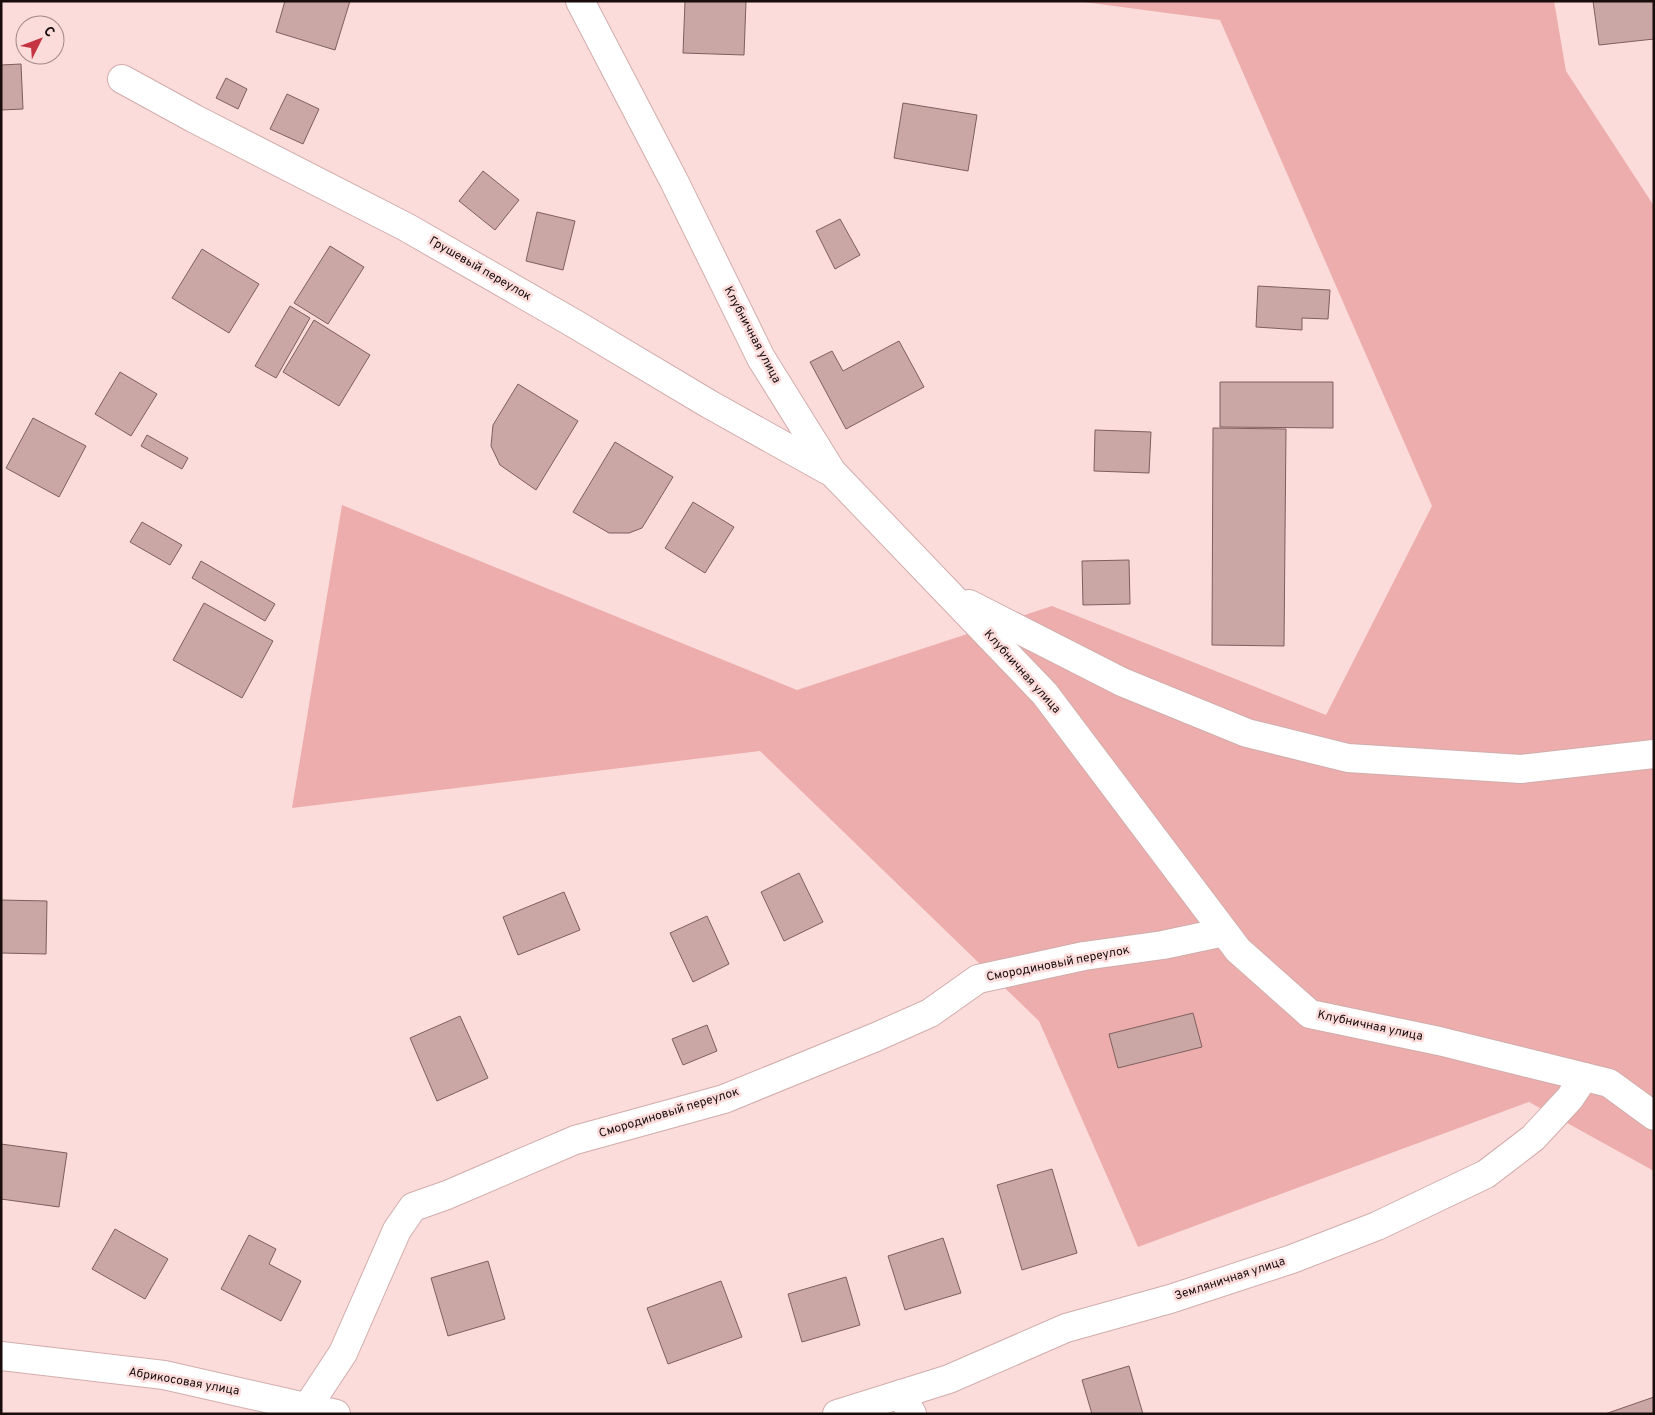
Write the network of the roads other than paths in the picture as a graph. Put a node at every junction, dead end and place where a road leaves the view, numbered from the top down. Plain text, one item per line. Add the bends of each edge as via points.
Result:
1 (580, 1) edge
2 (122, 78) dead end
3 (832, 472) junction
4 (950, 594) junction
5 (1654, 754) edge
6 (1224, 932) junction
7 (1584, 1077) junction
8 (1654, 1116) edge
9 (1, 1356) edge
10 (907, 1404) edge
11 (308, 1406) junction
12 (336, 1414) edge
13 (838, 1414) edge

1 - 3 street, Клубничная улица via 674,181 760,358
2 - 3 street, Грушевый переулок via 195,120 406,227
3 - 4 street, Клубничная улица
4 - 5 street via 1122,682 1247,733 1348,758 1521,769
4 - 6 street, Клубничная улица via 1045,694
6 - 7 street, Клубничная улица via 1238,950 1310,1014 1439,1041
6 - 11 street, Смородиновый переулок via 1163,945 1084,956 978,980 930,1013 724,1099 575,1140 413,1207 397,1230 342,1352
7 - 8 street, Клубничная улица via 1609,1083
7 - 10 street, Земляничная улица via 1570,1098 1533,1138 1486,1174 1386,1222 1292,1258 1066,1328 949,1378
9 - 11 street, Абрикосовая улица via 164,1375
10 - 13 street, Земляничная улица
11 - 12 street, Абрикосовая улица

